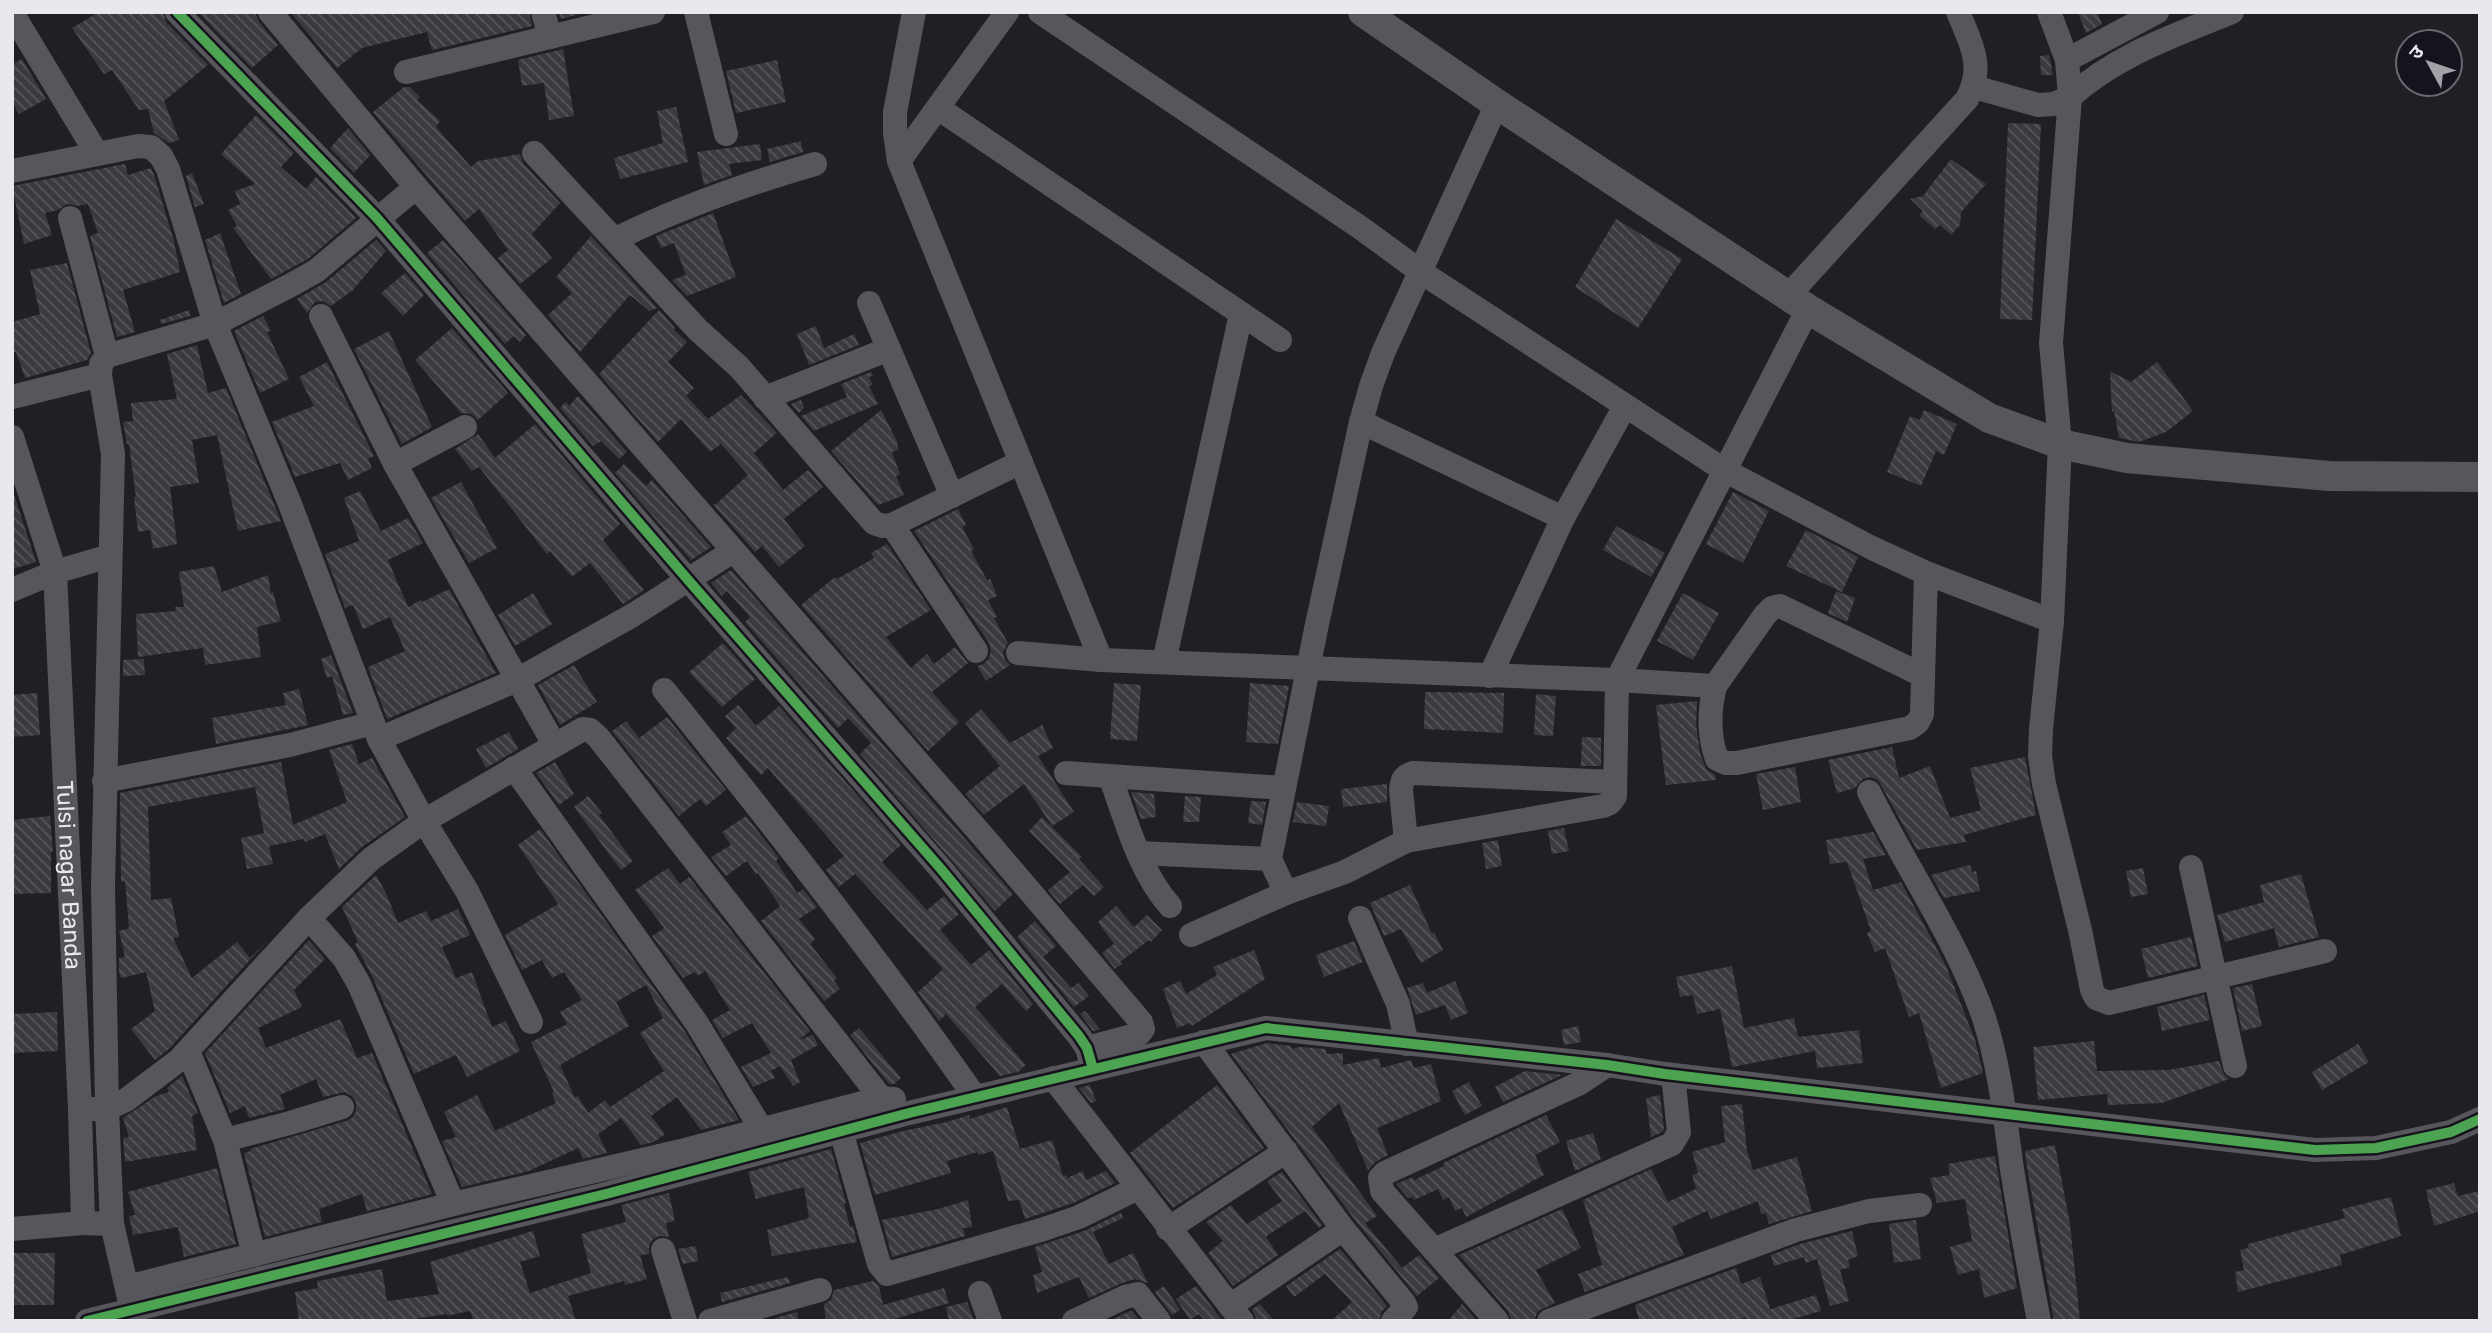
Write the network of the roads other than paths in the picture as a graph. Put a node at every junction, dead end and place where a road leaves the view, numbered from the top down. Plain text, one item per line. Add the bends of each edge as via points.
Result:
1 (177, 12) edge
2 (270, 12) edge
3 (543, 12) edge
4 (653, 12) edge
5 (696, 12) edge
6 (914, 12) edge
7 (1007, 12) edge
8 (1040, 12) edge
9 (1363, 12) edge
10 (1958, 12) edge
11 (2049, 12) edge
12 (2157, 12) edge
13 (2232, 12) edge
14 (12, 13) edge
15 (550, 37) junction
16 (2067, 60) junction
17 (406, 72) dead end
18 (1974, 87) junction
19 (2070, 97) junction
20 (1497, 104) junction
21 (938, 108) junction
22 (726, 134) dead end
23 (534, 153) dead end
24 (97, 154) junction
25 (899, 161) junction
26 (815, 164) dead end
27 (12, 171) edge
28 (416, 187) junction
29 (69, 218) dead end
30 (377, 218) junction
31 (616, 239) junction
32 (1421, 272) junction
33 (869, 303) dead end
34 (1798, 303) junction
35 (1241, 314) junction
36 (321, 316) dead end
37 (215, 324) junction
38 (1280, 340) dead end
39 (889, 349) junction
40 (103, 365) junction
41 (12, 397) edge
42 (765, 398) junction
43 (1625, 406) junction
44 (1361, 422) junction
45 (465, 427) dead end
46 (12, 437) edge
47 (2060, 444) junction
48 (1021, 462) junction
49 (395, 464) junction
50 (1724, 470) junction
51 (2480, 477) edge
52 (951, 496) junction
53 (1563, 518) junction
54 (892, 525) junction
55 (733, 551) junction
56 (110, 556) junction
57 (55, 572) junction
58 (1926, 573) junction
59 (689, 581) junction
60 (12, 590) edge
61 (2052, 621) junction
62 (976, 650) dead end
63 (1018, 653) dead end
64 (1101, 660) junction
65 (1164, 662) junction
66 (1309, 667) junction
67 (1922, 675) junction
68 (1490, 676) junction
69 (517, 680) junction
70 (1617, 680) junction
71 (1715, 686) junction
72 (664, 690) dead end
73 (376, 731) junction
74 (554, 744) junction
75 (514, 768) junction
76 (1066, 773) dead end
77 (1110, 776) junction
78 (104, 781) junction
79 (1615, 782) junction
80 (1284, 788) junction
81 (1869, 792) dead end
82 (424, 821) junction
83 (1406, 841) junction
84 (1138, 853) junction
85 (1270, 859) junction
86 (2191, 867) dead end
87 (1286, 893) junction
88 (1170, 906) dead end
89 (309, 918) junction
90 (1360, 918) dead end
91 (1191, 935) dead end
92 (2325, 951) dead end
93 (2214, 977) junction
94 (531, 1022) dead end
95 (1204, 1042) junction
96 (1407, 1044) junction
97 (188, 1051) junction
98 (1090, 1058) junction
99 (1607, 1065) junction
100 (2235, 1066) dead end
101 (1673, 1075) junction
102 (1053, 1079) junction
103 (975, 1097) junction
104 (881, 1098) junction
105 (342, 1107) dead end
106 (80, 1109) junction
107 (107, 1109) junction
108 (2004, 1112) junction
109 (909, 1113) junction
110 (2480, 1119) edge
111 (762, 1130) junction
112 (841, 1131) junction
113 (225, 1140) junction
114 (1286, 1151) junction
115 (1138, 1188) junction
116 (453, 1204) junction
117 (1920, 1205) dead end
118 (83, 1223) junction
119 (112, 1224) junction
120 (12, 1229) edge
121 (1168, 1229) junction
122 (1343, 1229) junction
123 (663, 1250) dead end
124 (1434, 1250) junction
125 (254, 1255) junction
126 (820, 1290) dead end
127 (980, 1293) dead end
128 (131, 1306) edge
129 (1236, 1313) edge
130 (87, 1321) edge
131 (685, 1321) edge
132 (710, 1321) edge
133 (990, 1321) edge
134 (1074, 1321) edge
135 (1160, 1321) edge
136 (1393, 1321) edge
137 (1497, 1321) edge
138 (1549, 1321) edge
139 (2039, 1321) edge

1 - 30 street
2 - 28 street
3 - 15 street
4 - 15 street
5 - 22 street
6 - 25 street via 895,112
7 - 21 street
8 - 32 street
9 - 20 street
10 - 18 street via 1976,57
11 - 16 street
12 - 16 street
13 - 19 street via 2152,43
14 - 24 street
15 - 17 street
16 - 19 street
18 - 19 street via 2038,105
18 - 34 street
19 - 47 street via 2051,343
20 - 32 street
20 - 34 street
21 - 25 street
21 - 35 street
23 - 31 street
24 - 27 street
24 - 37 street via 138,146 151,147 161,156
25 - 48 street
26 - 31 street via 667,214
28 - 30 street
28 - 55 street
29 - 40 street
30 - 37 street via 316,271
30 - 59 street
31 - 42 street
32 - 43 street
32 - 44 street via 1383,353
33 - 39 street
34 - 47 street via 1989,418
34 - 50 street
35 - 38 street
35 - 65 street
36 - 49 street
37 - 40 street
37 - 73 street via 290,504
39 - 42 street
39 - 52 street
40 - 41 street
40 - 56 street via 113,454
42 - 54 street via 866,517 883,526
43 - 50 street
43 - 53 street
44 - 53 street
44 - 66 street
45 - 49 street
46 - 57 street, Tulsi nagar Banda
47 - 51 street via 2127,458 2221,468 2329,476
47 - 61 street
48 - 52 street
48 - 64 street
49 - 69 street
50 - 58 street
50 - 70 street
52 - 54 street
53 - 68 street
54 - 62 street
55 - 59 street
55 - 98 street via 1141,1022 1139,1034
56 - 57 street
56 - 78 street
57 - 60 street
57 - 106 street, Tulsi nagar Banda
58 - 61 street
58 - 67 street
59 - 69 street
59 - 98 street via 941,869 1079,1035
61 - 93 street via 2040,756 2092,990 2096,998 2109,1003
63 - 64 street
64 - 65 street
65 - 66 street
66 - 68 street
66 - 80 street
67 - 71 street via 1780,606 1765,615
67 - 71 street via 1922,714 1910,728 1737,763 1717,759 1713,750 1710,707
68 - 70 street
69 - 73 street
69 - 74 street
70 - 71 street
70 - 79 street
72 - 103 street via 896,985
73 - 78 street
73 - 82 street
74 - 75 street
74 - 104 street via 583,729 598,737
75 - 82 street
75 - 111 street via 696,1022
76 - 77 street
77 - 80 street
77 - 84 street
78 - 107 street
79 - 83 street via 1615,796 1603,806
79 - 83 street via 1413,772 1402,781 1401,790
80 - 85 street
81 - 108 street via 1969,978 1985,1021
82 - 89 street via 371,859
82 - 94 street via 467,891
83 - 87 street via 1345,872
84 - 85 street
84 - 88 street
85 - 87 street
86 - 93 street
87 - 91 street
89 - 97 street
89 - 116 street via 344,958 359,984
90 - 96 street via 1398,1004
92 - 93 street
93 - 100 street
95 - 96 street via 1266,1028
95 - 98 street
95 - 114 street
96 - 99 street
97 - 107 street via 135,1094
97 - 113 street
98 - 102 street
99 - 101 street
99 - 124 street via 1580,1083 1380,1178 1382,1191
101 - 108 street
101 - 124 street via 1679,1132 1672,1144
102 - 103 street
102 - 115 street
103 - 109 street
104 - 109 street via 901,1102
104 - 111 street
105 - 113 street
106 - 107 street
106 - 118 street, Tulsi nagar Banda
107 - 119 street
108 - 110 street via 2315,1150 2376,1148 2451,1132
108 - 139 street
109 - 112 street
111 - 116 street
112 - 115 street via 879,1265 887,1274 1079,1217
112 - 128 street via 606,1194
113 - 125 street
114 - 121 street
114 - 122 street
115 - 121 street
116 - 125 street
117 - 138 street via 1869,1211 1796,1230
118 - 119 street
118 - 120 street
119 - 128 street
121 - 129 street
122 - 129 street
122 - 136 street via 1404,1303 1406,1307
123 - 131 street
124 - 137 street
125 - 128 street
126 - 132 street
127 - 133 street
128 - 130 street
134 - 135 street via 1138,1294

